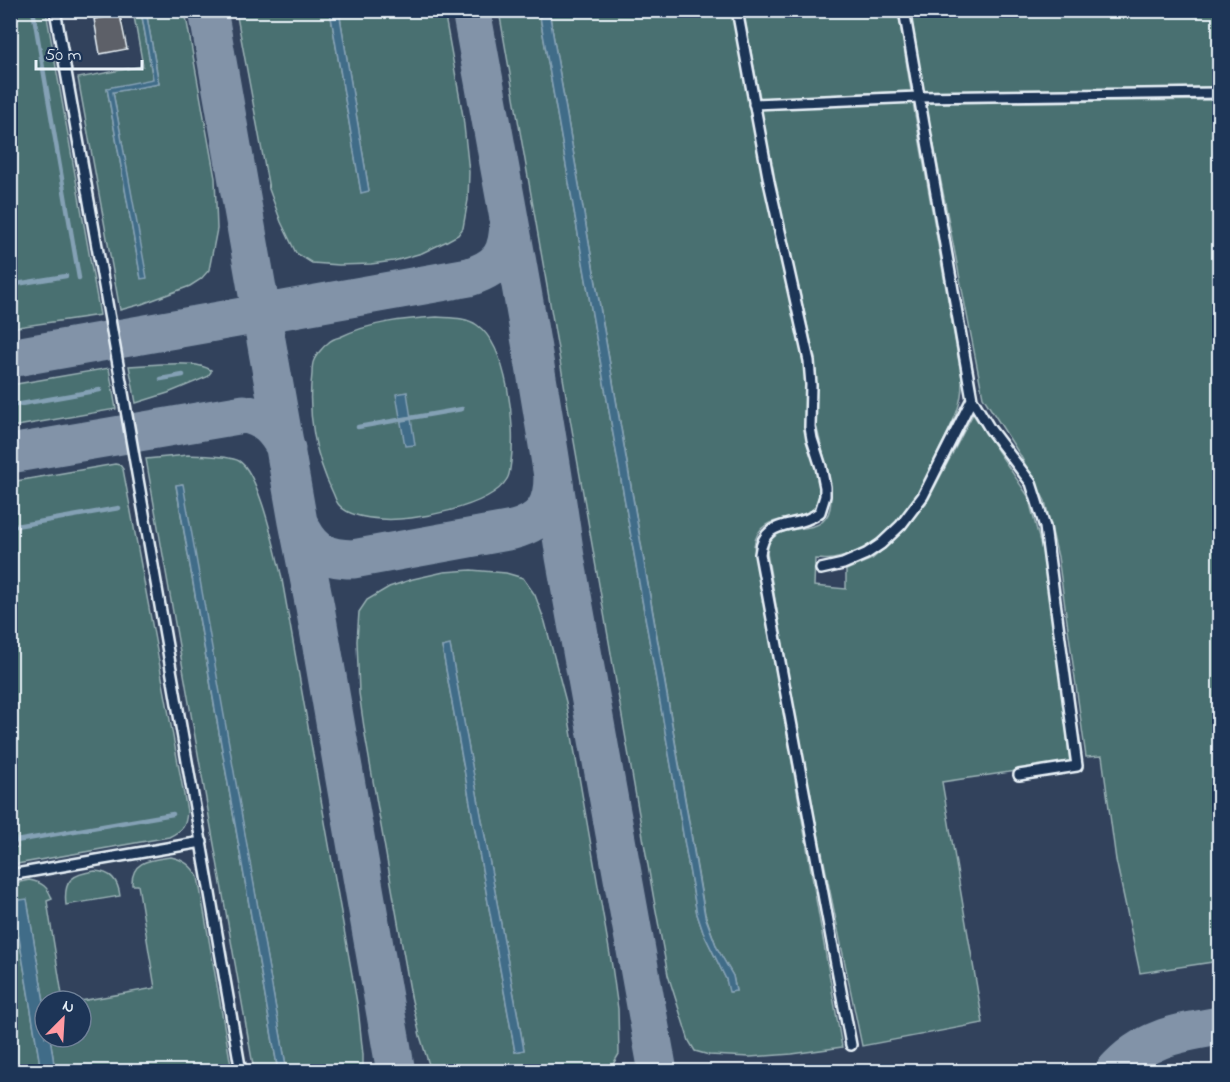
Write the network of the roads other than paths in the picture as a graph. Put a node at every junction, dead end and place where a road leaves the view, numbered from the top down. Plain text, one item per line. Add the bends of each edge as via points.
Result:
1 (55, 10) edge
2 (738, 10) edge
3 (903, 10) edge
4 (1220, 93) edge
5 (918, 98) junction
6 (754, 104) junction
7 (972, 399) junction
8 (821, 569) dead end
9 (1019, 775) dead end
10 (202, 842) junction
11 (10, 875) edge
12 (851, 1045) dead end
13 (242, 1071) edge

1 - 10 lane
2 - 6 lane
3 - 5 lane
4 - 5 lane
5 - 6 lane
5 - 7 lane
6 - 12 lane via 809,361 810,428 825,496 814,518 771,531 762,541 760,554
7 - 8 lane via 923,496 901,525 866,554
7 - 9 lane via 1031,483 1045,527 1077,766
10 - 11 lane
10 - 13 lane

